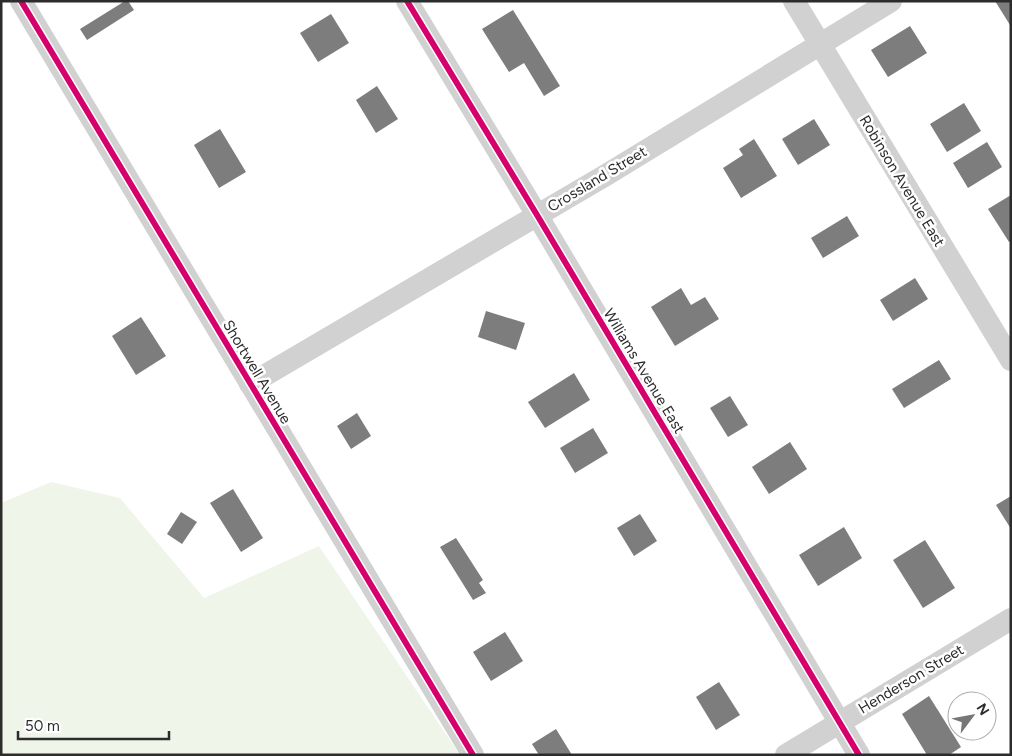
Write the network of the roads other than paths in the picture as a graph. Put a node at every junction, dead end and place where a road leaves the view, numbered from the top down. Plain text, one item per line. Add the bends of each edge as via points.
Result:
1 (21, 1) edge
2 (406, 1) edge
3 (794, 1) edge
4 (891, 1) edge
5 (820, 44) junction
6 (537, 215) junction
7 (1011, 360) edge
8 (250, 384) junction
9 (1011, 619) edge
10 (839, 722) junction
11 (473, 755) edge
12 (786, 755) edge
13 (859, 755) edge

1 - 8 street, Shortwell Avenue
2 - 6 street, Williams Avenue East
3 - 5 street, Robinson Avenue East
4 - 5 street, Crossland Street
5 - 6 street, Crossland Street
5 - 7 street, Robinson Avenue East
6 - 8 street, Crossland Street
6 - 10 street, Williams Avenue East
8 - 11 street, Shortwell Avenue
9 - 10 street, Henderson Street
10 - 12 street, Henderson Street
10 - 13 street, Williams Avenue East

